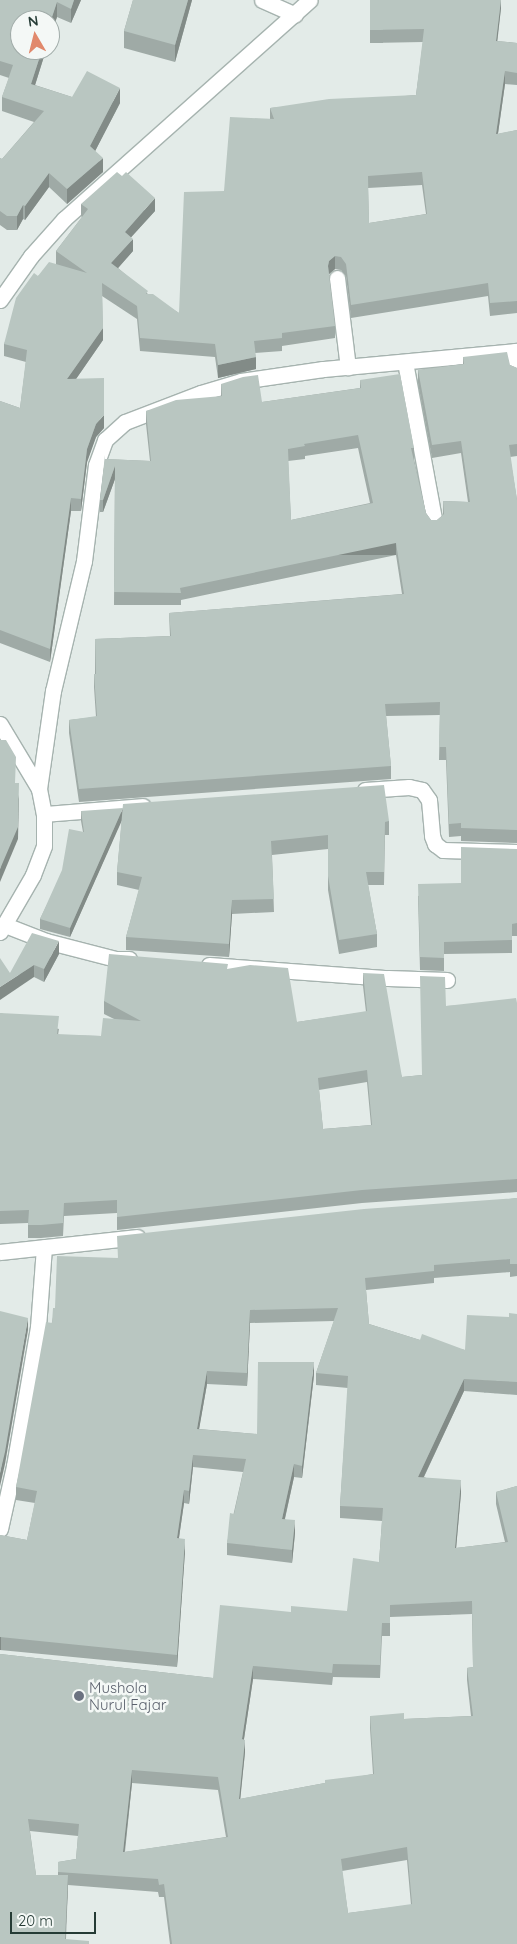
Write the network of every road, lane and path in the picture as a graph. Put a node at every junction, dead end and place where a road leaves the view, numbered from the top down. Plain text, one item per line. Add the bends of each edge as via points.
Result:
1 (262, 0) edge
2 (310, 0) edge
3 (295, 15) junction
4 (337, 278) dead end
5 (0, 300) edge
6 (516, 351) edge
7 (404, 362) junction
8 (348, 367) junction
9 (517, 372) edge
10 (435, 524) edge
11 (0, 724) edge
12 (39, 789) junction
13 (352, 790) edge
14 (160, 804) edge
15 (44, 814) junction
16 (517, 852) edge
17 (3, 928) edge
18 (144, 960) edge
19 (191, 964) edge
20 (447, 980) edge
21 (150, 1236) edge
22 (44, 1247) junction
23 (0, 1252) edge
24 (0, 1529) edge

1 - 3 street
2 - 3 street
3 - 5 street via 64,219 31,256
4 - 8 street
6 - 7 street
6 - 9 street
7 - 8 street
7 - 10 street
8 - 12 street via 241,381 209,390 125,422 105,440 96,465 84,560 54,691
11 - 12 street
12 - 15 street
13 - 16 street via 409,787 422,790 429,800 432,836 435,844 443,850
14 - 15 street
15 - 17 street via 44,846 33,875
17 - 18 street via 116,958
19 - 20 street
21 - 22 street
22 - 23 street
22 - 24 street via 38,1327

